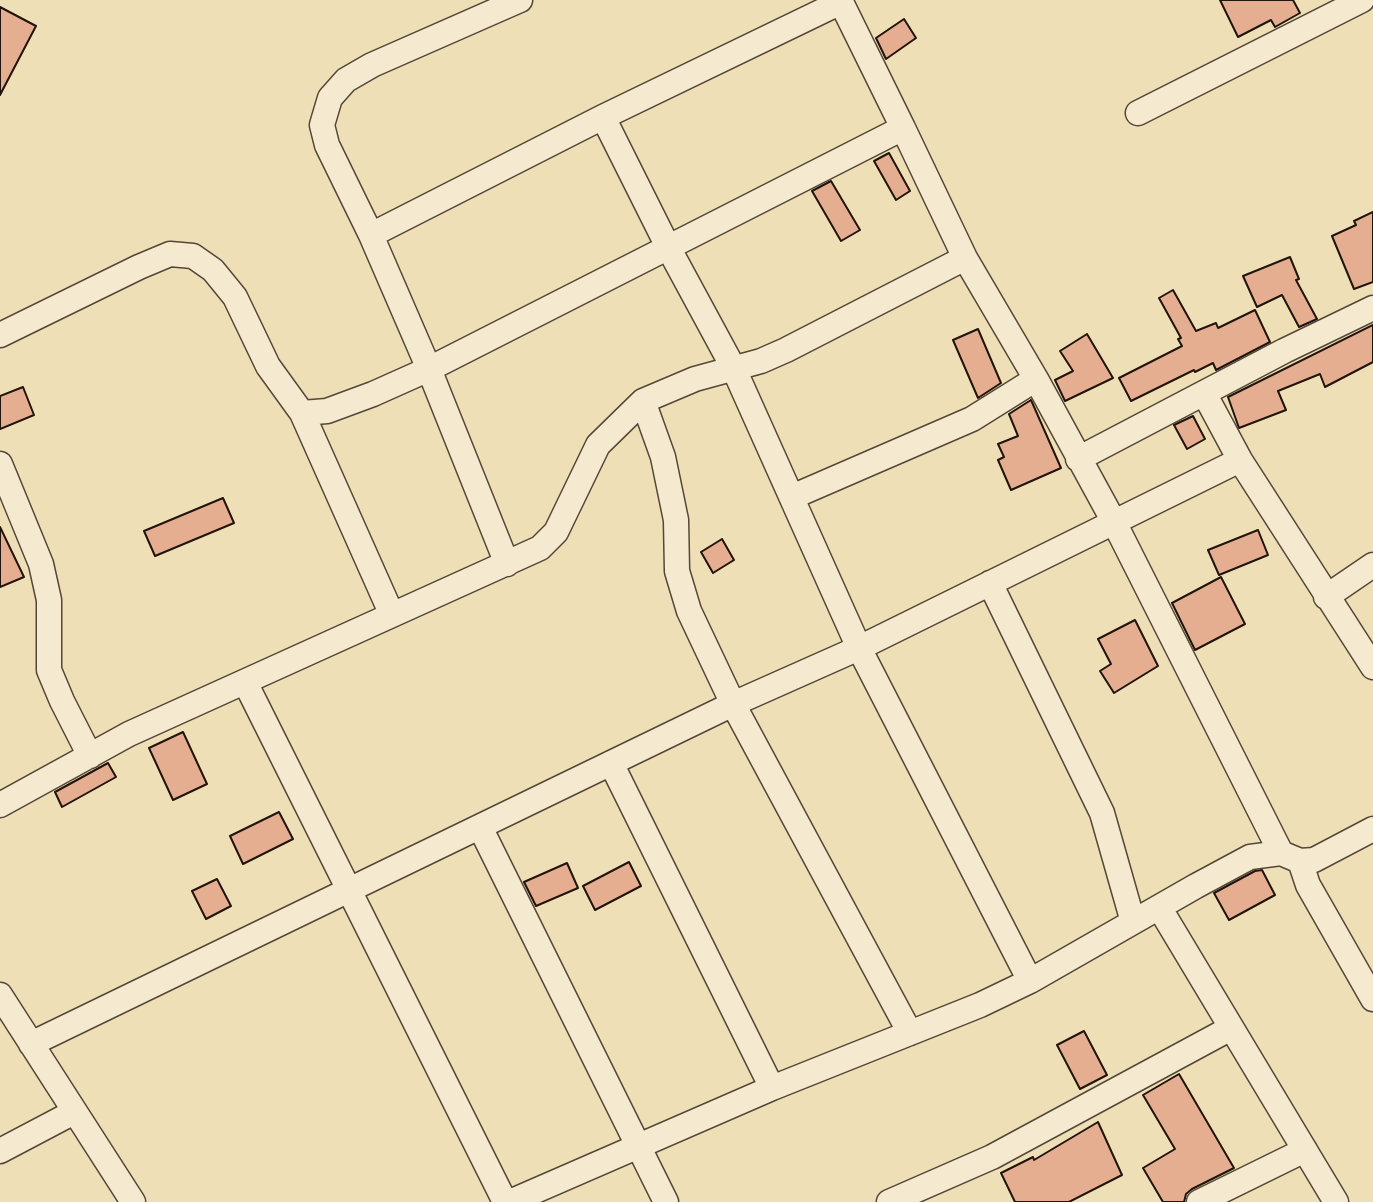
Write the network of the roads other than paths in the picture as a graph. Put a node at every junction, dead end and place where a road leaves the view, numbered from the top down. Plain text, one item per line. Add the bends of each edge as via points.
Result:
1 (520, 0) edge
2 (1362, 0) edge
3 (841, 1) edge
4 (1138, 113) dead end
5 (603, 117) junction
6 (903, 128) junction
7 (371, 235) junction
8 (668, 247) junction
9 (965, 258) junction
10 (1373, 308) edge
11 (0, 335) edge
12 (429, 369) junction
13 (734, 369) junction
14 (1036, 379) junction
15 (1205, 393) junction
16 (643, 401) junction
17 (302, 413) junction
18 (1078, 459) junction
19 (1240, 460) junction
20 (0, 464) edge
21 (792, 497) junction
22 (1114, 522) junction
23 (507, 564) junction
24 (1373, 565) edge
25 (990, 583) junction
26 (1326, 597) junction
27 (392, 615) junction
28 (859, 648) junction
29 (1373, 667) edge
30 (245, 682) junction
31 (733, 704) junction
32 (90, 756) junction
33 (611, 763) junction
34 (0, 805) edge
35 (480, 827) junction
36 (1373, 830) edge
37 (1290, 857) junction
38 (350, 890) junction
39 (1159, 907) junction
40 (1133, 922) junction
41 (1030, 981) junction
42 (1, 999) edge
43 (1373, 999) edge
44 (1231, 1028) junction
45 (910, 1033) junction
46 (31, 1044) junction
47 (772, 1088) junction
48 (74, 1112) junction
49 (640, 1146) junction
50 (1305, 1150) junction
51 (0, 1151) edge
52 (134, 1202) edge
53 (508, 1202) edge
54 (666, 1202) edge
55 (889, 1202) edge
56 (1199, 1202) edge
57 (1336, 1202) edge

1 - 7 street via 372,65 346,80 330,98 322,125 327,145
2 - 4 street
3 - 5 street
3 - 6 street
5 - 7 street
5 - 8 street
6 - 8 street
6 - 9 street
7 - 12 street
8 - 12 street
8 - 13 street
9 - 13 street via 786,350
9 - 14 street
10 - 15 street
11 - 17 street via 160,258 193,256 235,297 268,366
12 - 17 street via 327,411
12 - 23 street
13 - 16 street via 695,379
13 - 21 street
14 - 18 street
14 - 21 street via 972,419
15 - 18 street
15 - 19 street
16 - 23 street via 598,445 556,532 540,548
16 - 31 street via 663,457 676,520 677,571 689,611
17 - 27 street
18 - 22 street
19 - 22 street
19 - 26 street
20 - 32 street via 41,564 49,600 49,670
21 - 28 street
22 - 25 street
22 - 37 street
23 - 27 street
24 - 26 street
25 - 28 street
25 - 40 street via 1102,813
26 - 29 street
27 - 30 street
28 - 31 street
28 - 41 street
30 - 32 street
30 - 38 street
31 - 33 street
31 - 45 street
32 - 34 street
33 - 35 street
33 - 47 street
35 - 38 street
35 - 49 street
36 - 37 street via 1314,860
37 - 39 street via 1250,857
37 - 43 street
38 - 46 street
38 - 53 street
39 - 40 street
39 - 44 street
40 - 41 street
41 - 45 street
42 - 46 street
44 - 50 street
44 - 55 street via 992,1157
45 - 47 street
46 - 48 street
47 - 49 street
48 - 51 street
48 - 52 street
49 - 53 street
49 - 54 street
50 - 56 street
50 - 57 street

